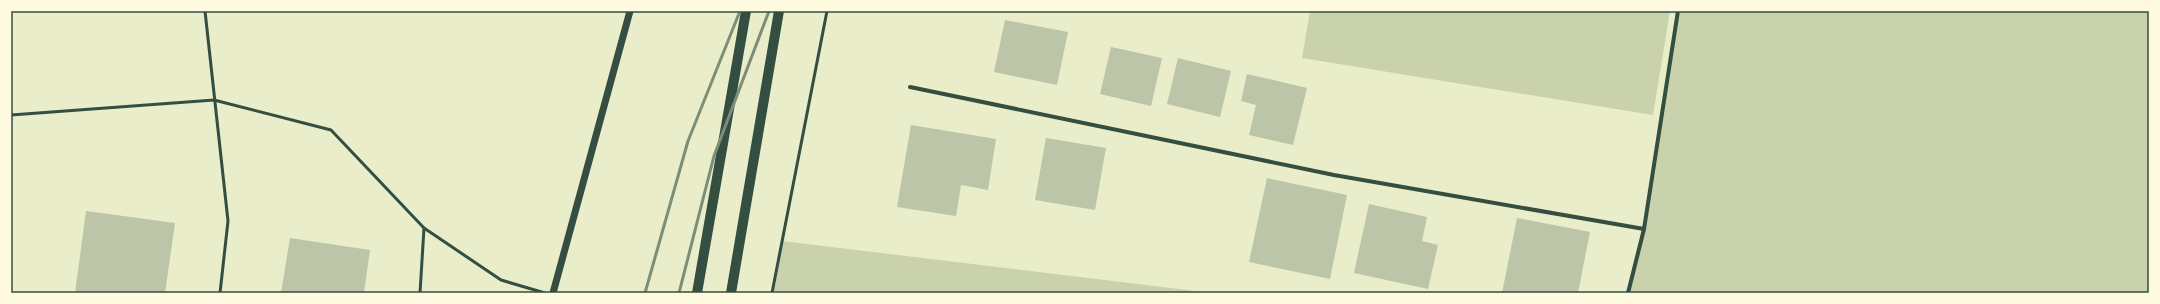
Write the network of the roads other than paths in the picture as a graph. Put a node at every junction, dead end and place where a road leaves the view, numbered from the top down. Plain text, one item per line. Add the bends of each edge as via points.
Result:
1 (205, 11) edge
2 (630, 11) edge
3 (746, 11) edge
4 (779, 11) edge
5 (827, 11) edge
6 (1678, 11) edge
7 (910, 87) dead end
8 (214, 100) junction
9 (11, 115) edge
10 (424, 228) junction
11 (1644, 229) junction
12 (220, 293) edge
13 (420, 293) edge
14 (545, 293) edge
15 (553, 293) edge
16 (697, 293) edge
17 (731, 293) edge
18 (772, 293) edge
19 (1628, 293) edge

1 - 8 lane
2 - 15 street
3 - 16 main road
4 - 17 main road
5 - 18 lane
6 - 11 street
7 - 11 street via 1334,175
8 - 9 lane
8 - 10 lane via 331,130
8 - 12 lane via 228,221
10 - 13 lane
10 - 14 lane via 501,280
11 - 19 street

